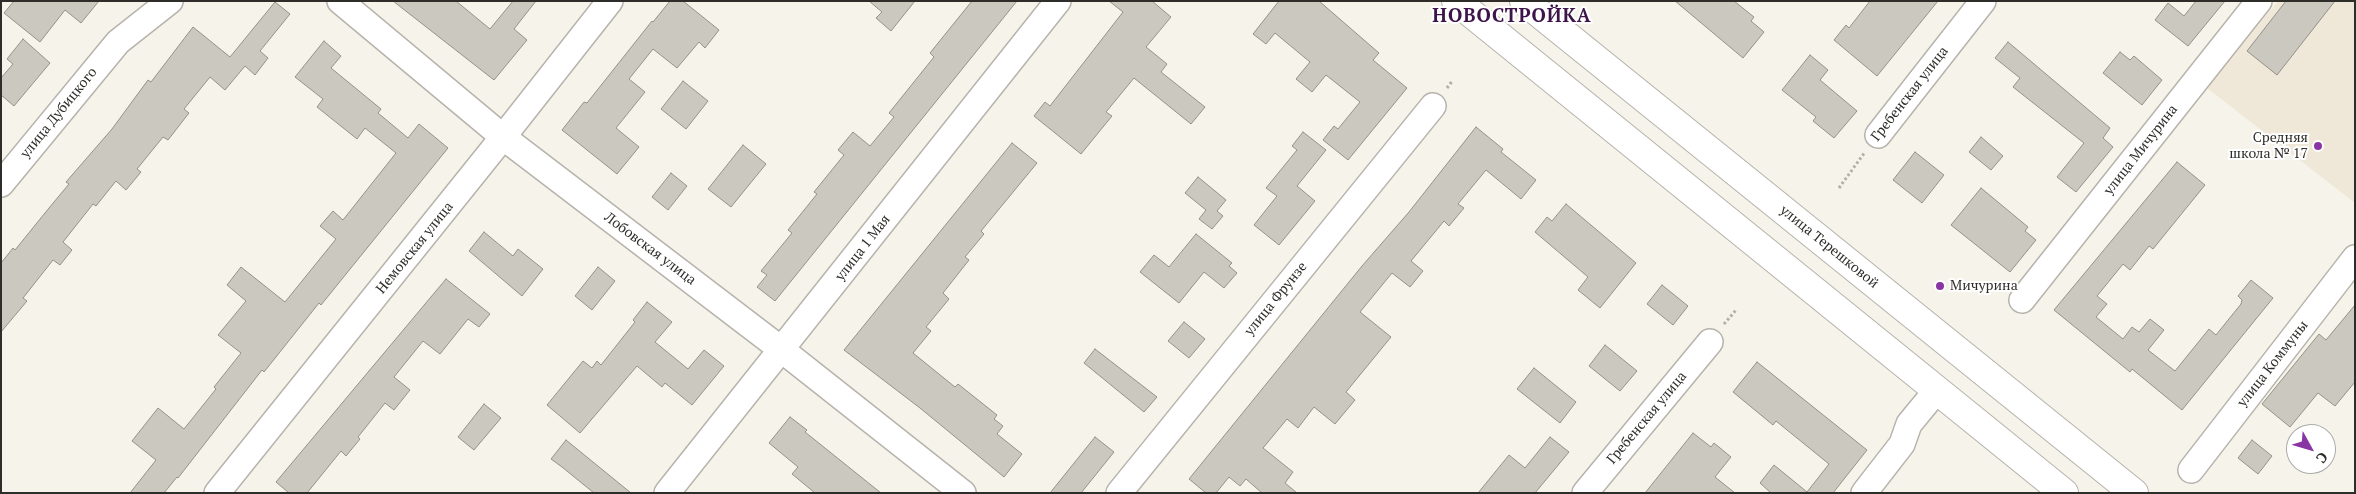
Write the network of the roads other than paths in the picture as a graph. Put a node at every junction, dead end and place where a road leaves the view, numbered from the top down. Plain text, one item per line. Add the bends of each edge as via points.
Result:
1 (140, 1) edge
2 (170, 1) edge
3 (340, 1) edge
4 (610, 1) edge
5 (1058, 1) edge
6 (1456, 1) edge
7 (1524, 1) edge
8 (1983, 1) edge
9 (2259, 1) edge
10 (118, 42) junction
11 (1433, 106) dead end
12 (1878, 135) road end
13 (503, 137) junction
14 (1, 184) edge
15 (2355, 258) edge
16 (2022, 300) dead end
17 (1710, 342) dead end
18 (782, 350) junction
19 (1937, 390) junction
20 (2192, 470) dead end
21 (218, 493) edge
22 (667, 493) edge
23 (962, 493) edge
24 (1119, 493) edge
25 (1585, 493) edge
26 (1864, 493) edge
27 (2064, 493) edge
28 (2134, 493) edge

1 - 10 street, улица Дубицкого
2 - 10 street, улица Дубицкого
3 - 13 street, Лобовская улица
4 - 13 street, Немовская улица
5 - 18 street, улица 1 Мая
6 - 19 main road
7 - 28 main road, улица Терешковой
8 - 12 street, Гребенская улица
9 - 16 street, улица Мичурина
10 - 14 street, улица Дубицкого
11 - 24 street, улица Фрунзе
13 - 18 street, Лобовская улица
13 - 21 street, Немовская улица
15 - 20 street, улица Коммуны
17 - 25 street, Гребенская улица
18 - 22 street, улица 1 Мая
18 - 23 street, Лобовская улица
19 - 26 street via 1909,424 1902,444
19 - 27 main road

